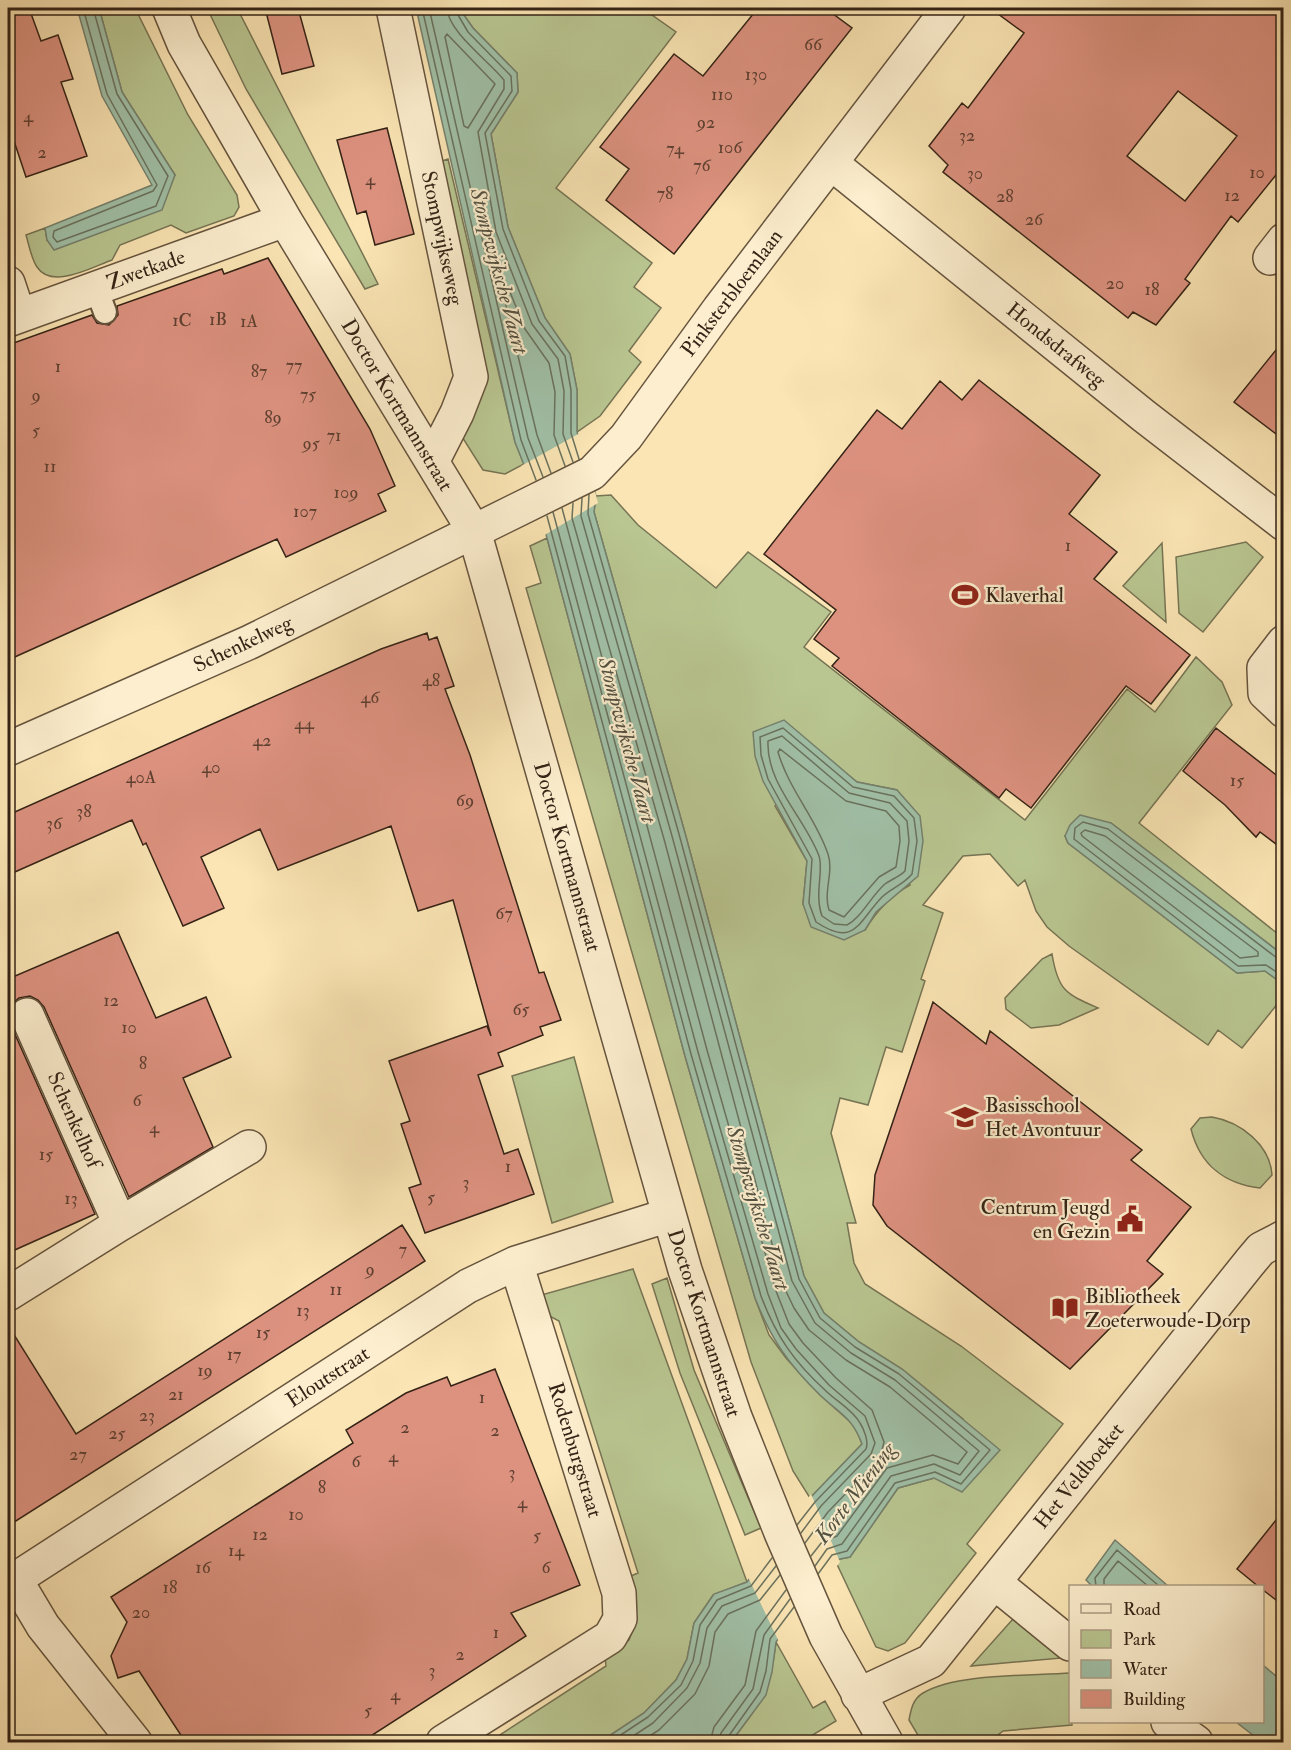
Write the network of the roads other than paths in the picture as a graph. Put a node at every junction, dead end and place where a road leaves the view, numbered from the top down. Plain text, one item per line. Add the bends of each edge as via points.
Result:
1 (169, 8) edge
2 (393, 8) edge
3 (949, 8) edge
4 (831, 163) junction
5 (285, 220) junction
6 (8, 283) edge
7 (13, 318) edge
8 (432, 462) junction
9 (1284, 524) edge
10 (474, 531) junction
11 (1284, 642) edge
12 (1284, 711) edge
13 (8, 749) edge
14 (27, 1015) dead end
15 (249, 1147) dead end
16 (669, 1215) junction
17 (120, 1224) junction
18 (1284, 1237) edge
19 (516, 1263) junction
20 (8, 1294) edge
21 (11, 1582) edge
22 (994, 1582) junction
23 (1069, 1642) edge
24 (858, 1695) junction
25 (1169, 1723) edge
26 (135, 1743) edge
27 (443, 1743) edge
28 (886, 1743) edge
29 (1196, 1743) edge

1 - 5 street, Doctor Kortmannstraat via 184,44
2 - 8 street, Stompwijkseweg via 471,377
3 - 4 street, Pinksterbloemlaan
4 - 9 street, Hondsdrafweg via 1143,416
4 - 10 street, Pinksterbloemlaan via 626,437 592,473
5 - 7 street, Zwetkade via 101,300
5 - 8 street, Doctor Kortmannstraat
6 - 7 street
8 - 10 street, Doctor Kortmannstraat
10 - 13 street, Schenkelweg via 250,642
10 - 16 street, Doctor Kortmannstraat
11 - 12 street via 1264,668 1265,693
14 - 17 street, Schenkelhof
15 - 17 street
16 - 19 street, Eloutstraat
16 - 24 street, Doctor Kortmannstraat via 735,1417 815,1612
17 - 20 street
18 - 22 street, Het Veldboeket via 1261,1249 1250,1262
19 - 21 street, Eloutstraat via 459,1292
19 - 27 street, Rodenburgstraat via 620,1593 620,1619 610,1637
21 - 26 street
22 - 23 street
22 - 24 street, Het Veldboeket via 931,1661
24 - 28 street, Doctor Kortmannstraat
25 - 29 street

